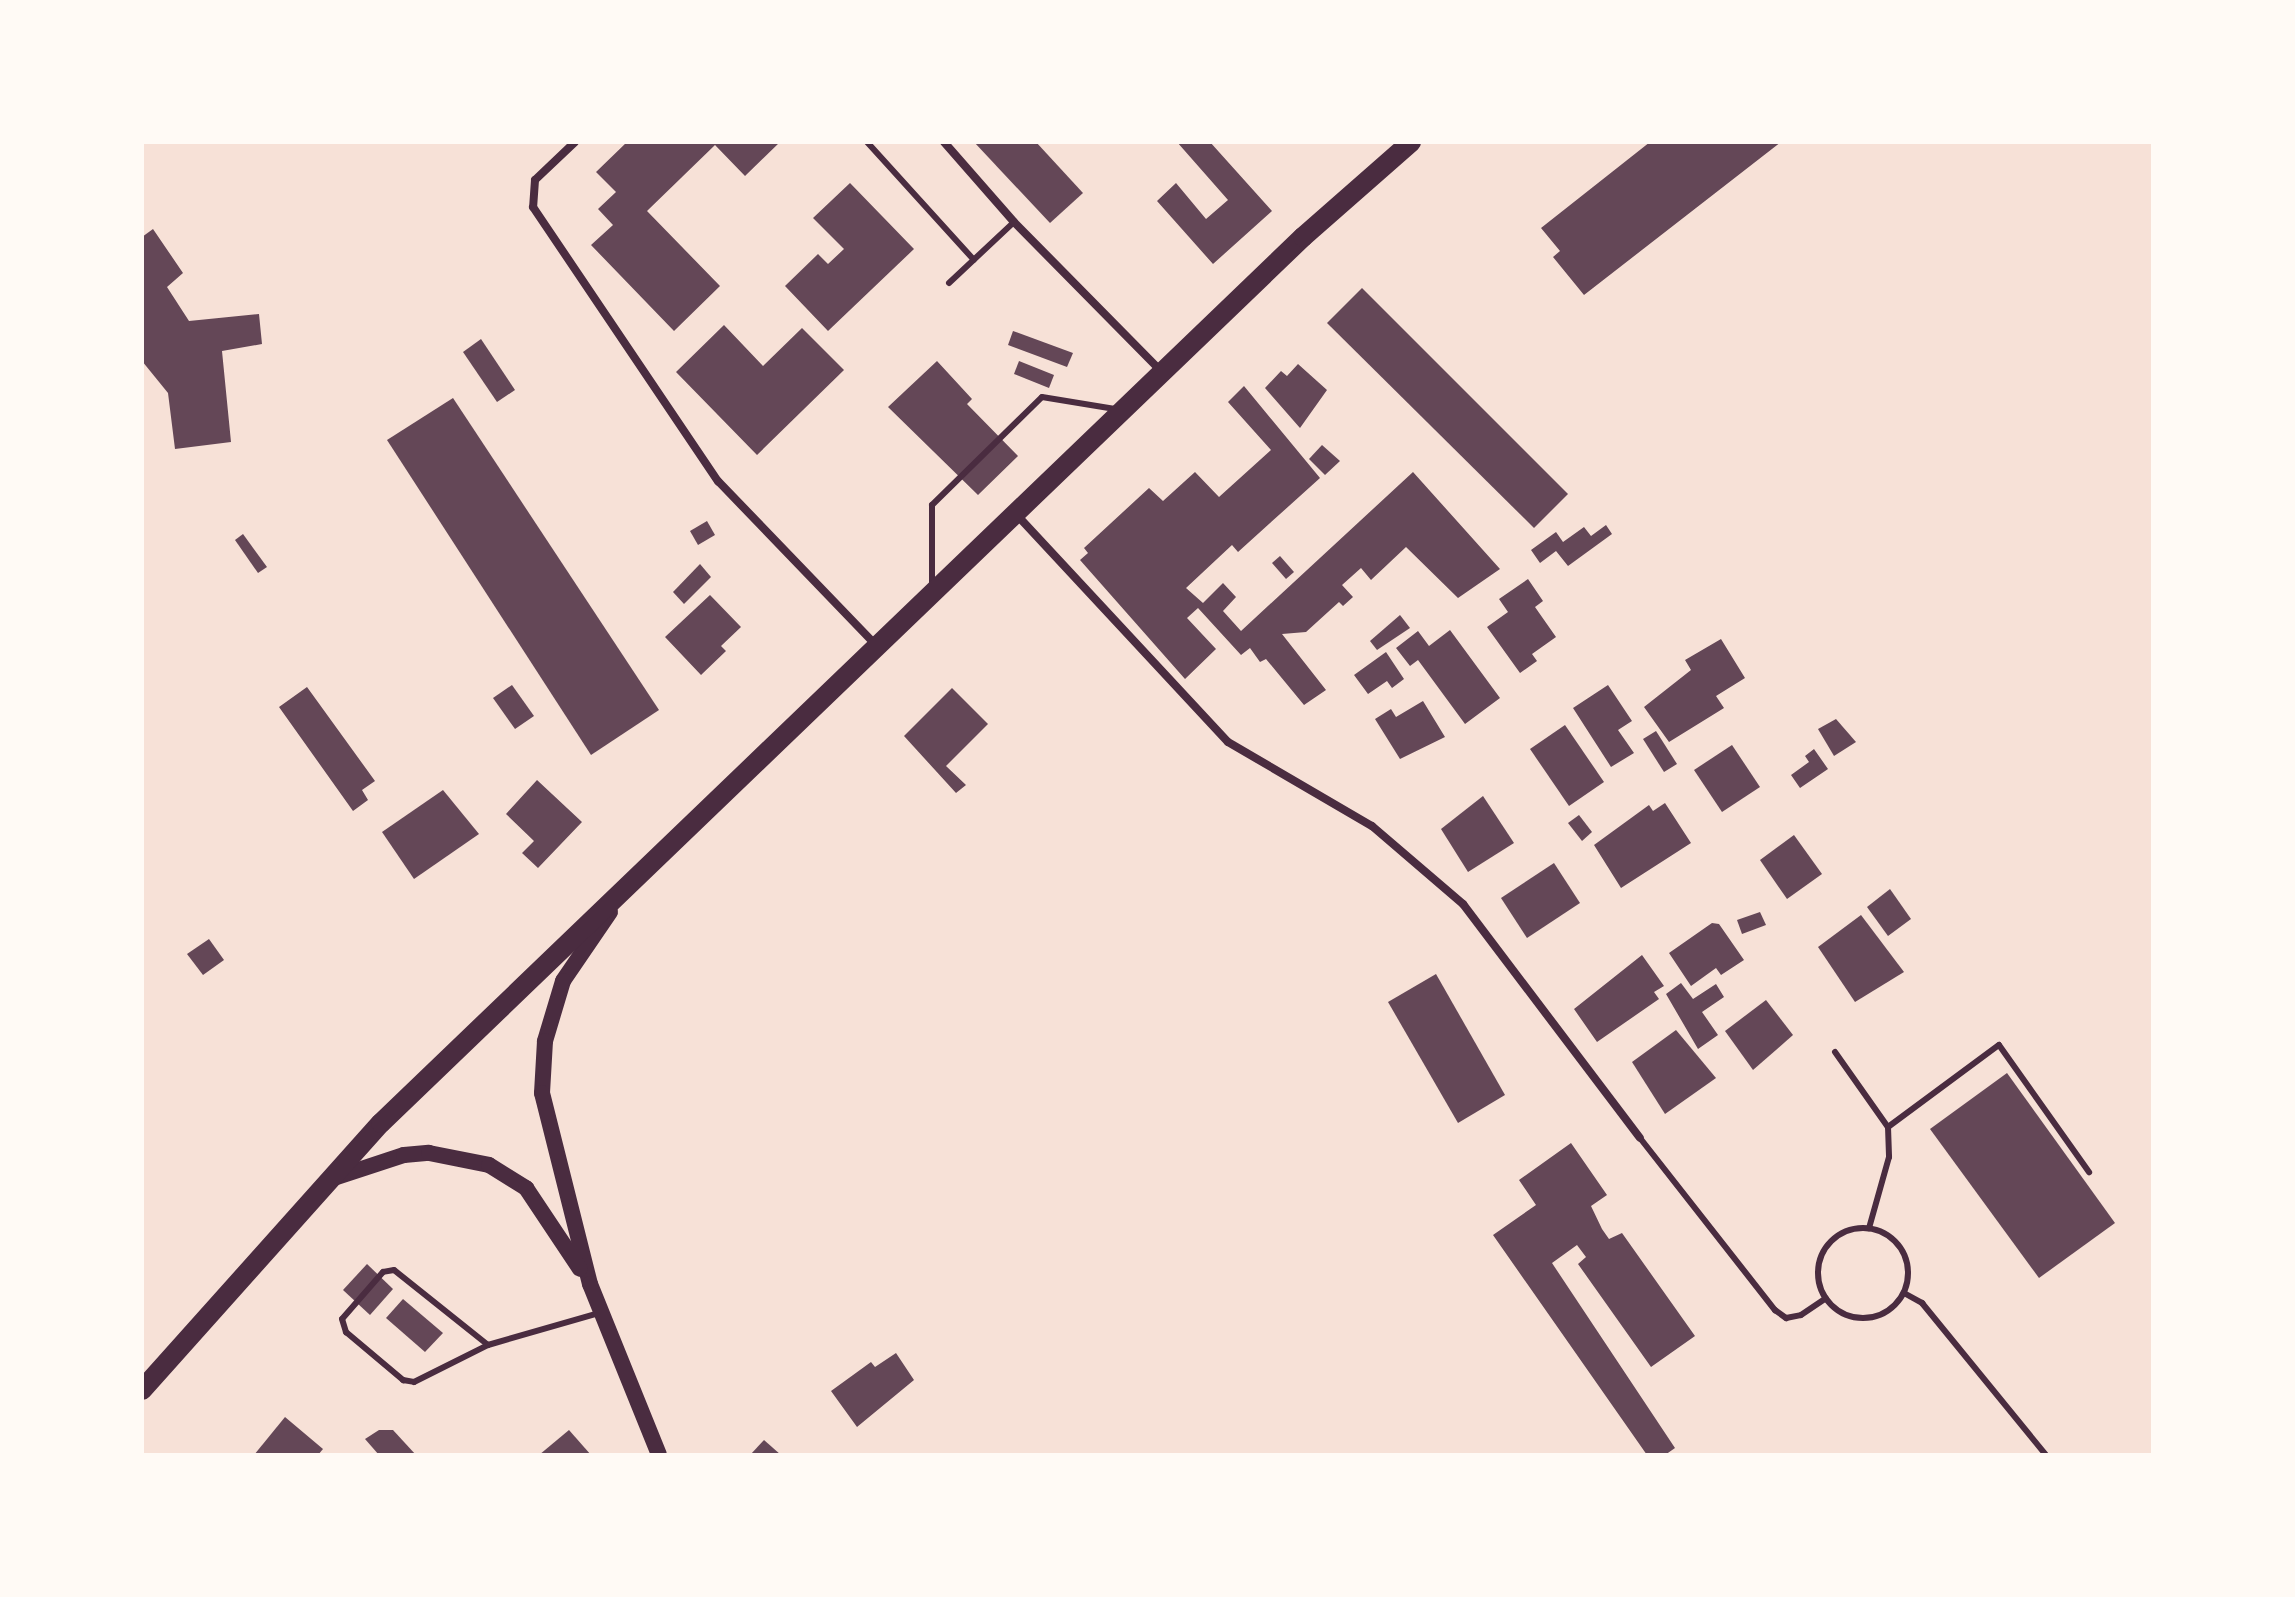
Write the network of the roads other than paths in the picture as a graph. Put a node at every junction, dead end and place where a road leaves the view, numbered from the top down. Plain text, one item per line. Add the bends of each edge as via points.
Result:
1 (575, 142) edge
2 (867, 142) edge
3 (944, 142) edge
4 (1411, 142) edge
5 (1014, 222) junction
6 (974, 260) junction
7 (949, 283) dead end
8 (1162, 373) junction
9 (1122, 411) junction
10 (1016, 514) junction
11 (932, 594) junction
12 (877, 647) junction
13 (633, 882) junction
14 (1835, 1052) dead end
15 (1888, 1127) junction
16 (1640, 1138) joint
17 (2089, 1172) dead end
18 (322, 1183) junction
19 (1869, 1228) junction
20 (590, 1284) junction
21 (1904, 1293) junction
22 (1826, 1298) junction
23 (601, 1312) junction
24 (488, 1345) junction
25 (142, 1390) edge
26 (659, 1455) edge
27 (2046, 1455) edge

1 - 12 street via 535,180 533,207 718,481
2 - 6 lane
3 - 5 street
4 - 8 main road
5 - 6 lane
5 - 8 street
6 - 7 lane
8 - 9 main road
9 - 10 main road
9 - 11 lane via 1042,397 932,505
10 - 11 main road
10 - 16 street via 1228,742 1372,826 1463,904
11 - 12 main road
12 - 13 main road
13 - 18 main road
13 - 20 main road via 574,961 545,1041 545,1116
14 - 15 lane
15 - 17 lane via 1999,1045
15 - 19 lane via 1889,1157
16 - 22 lane via 1775,1310 1786,1318 1801,1315
18 - 20 main road via 404,1155 451,1154 489,1165 533,1196
18 - 25 main road
19 - 21 lane via 1883,1232 1903,1251 1908,1279
19 - 22 lane via 1842,1233 1823,1253 1818,1268
20 - 23 main road
21 - 22 lane via 1894,1305 1867,1318 1837,1309
21 - 27 lane via 1922,1303
23 - 24 lane
23 - 26 main road
24 - 24 lane via 394,1270 383,1272 342,1319 346,1332 403,1380 414,1382

